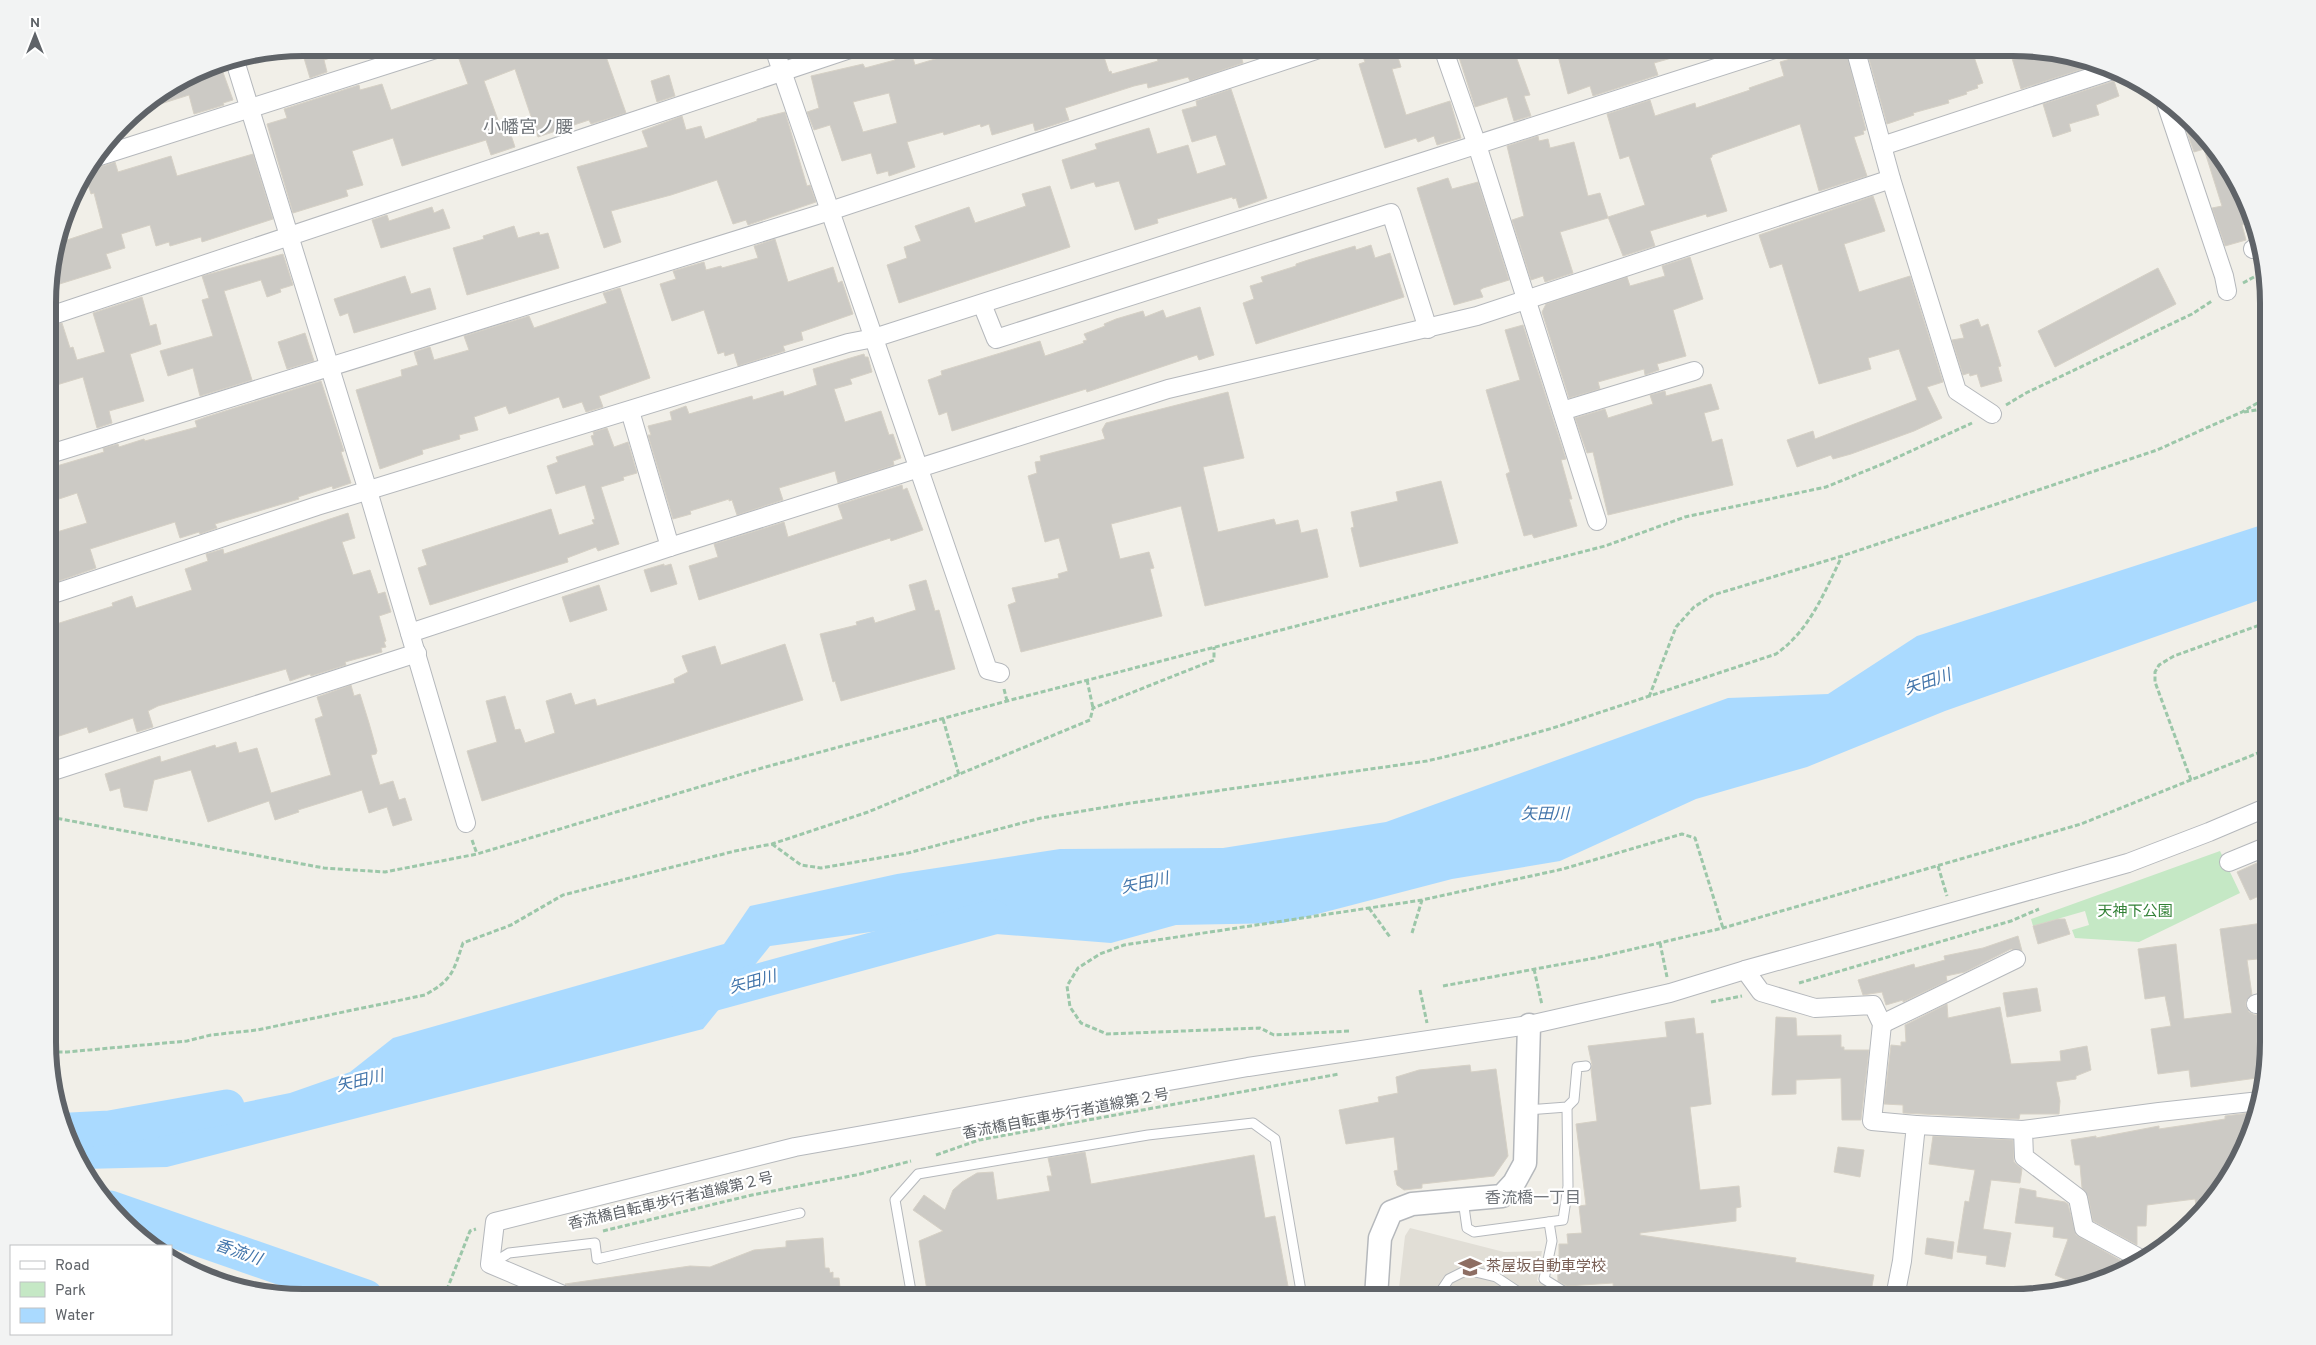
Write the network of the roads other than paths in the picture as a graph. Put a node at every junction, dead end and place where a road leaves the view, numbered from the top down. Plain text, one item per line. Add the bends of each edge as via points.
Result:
1 (414, 56) edge
2 (777, 56) edge
3 (827, 56) edge
4 (1298, 56) edge
5 (1446, 56) edge
6 (1753, 56) edge
7 (1857, 56) edge
8 (236, 66) edge
9 (782, 70) junction
10 (2103, 73) edge
11 (248, 108) junction
12 (2169, 111) edge
13 (1477, 145) junction
14 (1882, 146) junction
15 (106, 154) edge
16 (1891, 179) junction
17 (830, 211) junction
18 (289, 234) junction
19 (2227, 291) road end
20 (1526, 300) junction
21 (982, 304) junction
22 (56, 314) edge
23 (1428, 329) junction
24 (874, 338) junction
25 (330, 368) junction
26 (1694, 371) dead end
27 (630, 410) junction
28 (1562, 412) junction
29 (1992, 414) road end
30 (56, 452) edge
31 (919, 469) junction
32 (368, 491) junction
33 (1597, 521) dead end
34 (670, 547) junction
35 (56, 594) edge
36 (410, 633) junction
37 (417, 653) junction
38 (1000, 673) dead end
39 (56, 770) edge
40 (2260, 810) edge
41 (466, 823) dead end
42 (2260, 849) edge
43 (2229, 862) dead end
44 (2016, 959) dead end
45 (1745, 970) junction
46 (1537, 1023) junction
47 (1882, 1024) junction
48 (1586, 1066) dead end
49 (2252, 1102) edge
50 (1566, 1107) junction
51 (1527, 1110) junction
52 (1916, 1125) junction
53 (2023, 1130) junction
54 (1463, 1199) junction
55 (800, 1213) dead end
56 (1549, 1222) junction
57 (2136, 1256) edge
58 (490, 1264) junction
59 (549, 1289) edge
60 (911, 1289) edge
61 (1301, 1289) edge
62 (1377, 1289) edge
63 (1443, 1289) edge
64 (1513, 1289) edge
65 (1560, 1289) edge
66 (1897, 1289) edge

1 - 11 street
2 - 9 street
3 - 9 street
4 - 17 street
5 - 13 street
6 - 13 street
7 - 14 street
8 - 11 street
9 - 17 street
9 - 18 street
10 - 14 street
11 - 15 street
11 - 18 street
12 - 19 street
13 - 20 street
13 - 21 street
14 - 16 street
16 - 20 street
16 - 29 street via 1957,391
17 - 24 street
17 - 25 street
18 - 22 street
18 - 25 street
20 - 23 street
20 - 28 street
21 - 23 street via 996,339 1391,213
21 - 24 street
23 - 31 street via 1168,390
24 - 27 street via 848,343
24 - 31 street
25 - 30 street
25 - 32 street
26 - 28 street
27 - 32 street
27 - 34 street
28 - 33 street
31 - 34 street
31 - 38 street via 988,670
32 - 35 street
32 - 36 street
34 - 36 street
36 - 37 street
37 - 39 street
37 - 41 street
40 - 45 street via 2128,863
42 - 43 street
44 - 47 street
45 - 46 street via 1670,992
45 - 47 street via 1761,992 1815,1008 1873,1005
46 - 51 street
46 - 58 street via 1248,1068 795,1147 495,1222
47 - 52 street via 1872,1121
48 - 50 lane via 1577,1067 1574,1100
49 - 53 street
50 - 51 lane
50 - 56 lane via 1568,1186 1563,1220
51 - 54 street via 1525,1163 1514,1183 1502,1196
52 - 53 street
52 - 66 street
53 - 57 street via 2024,1157 2078,1198 2084,1228
54 - 56 lane via 1467,1228 1474,1232
54 - 62 street via 1412,1204 1391,1212 1380,1238
55 - 58 lane via 597,1259 595,1243 509,1253
56 - 65 lane via 1552,1241 1544,1279
58 - 59 street
60 - 61 lane via 895,1200 918,1174 1148,1135 1253,1123 1275,1139
63 - 64 lane via 1449,1279 1467,1270 1496,1278

